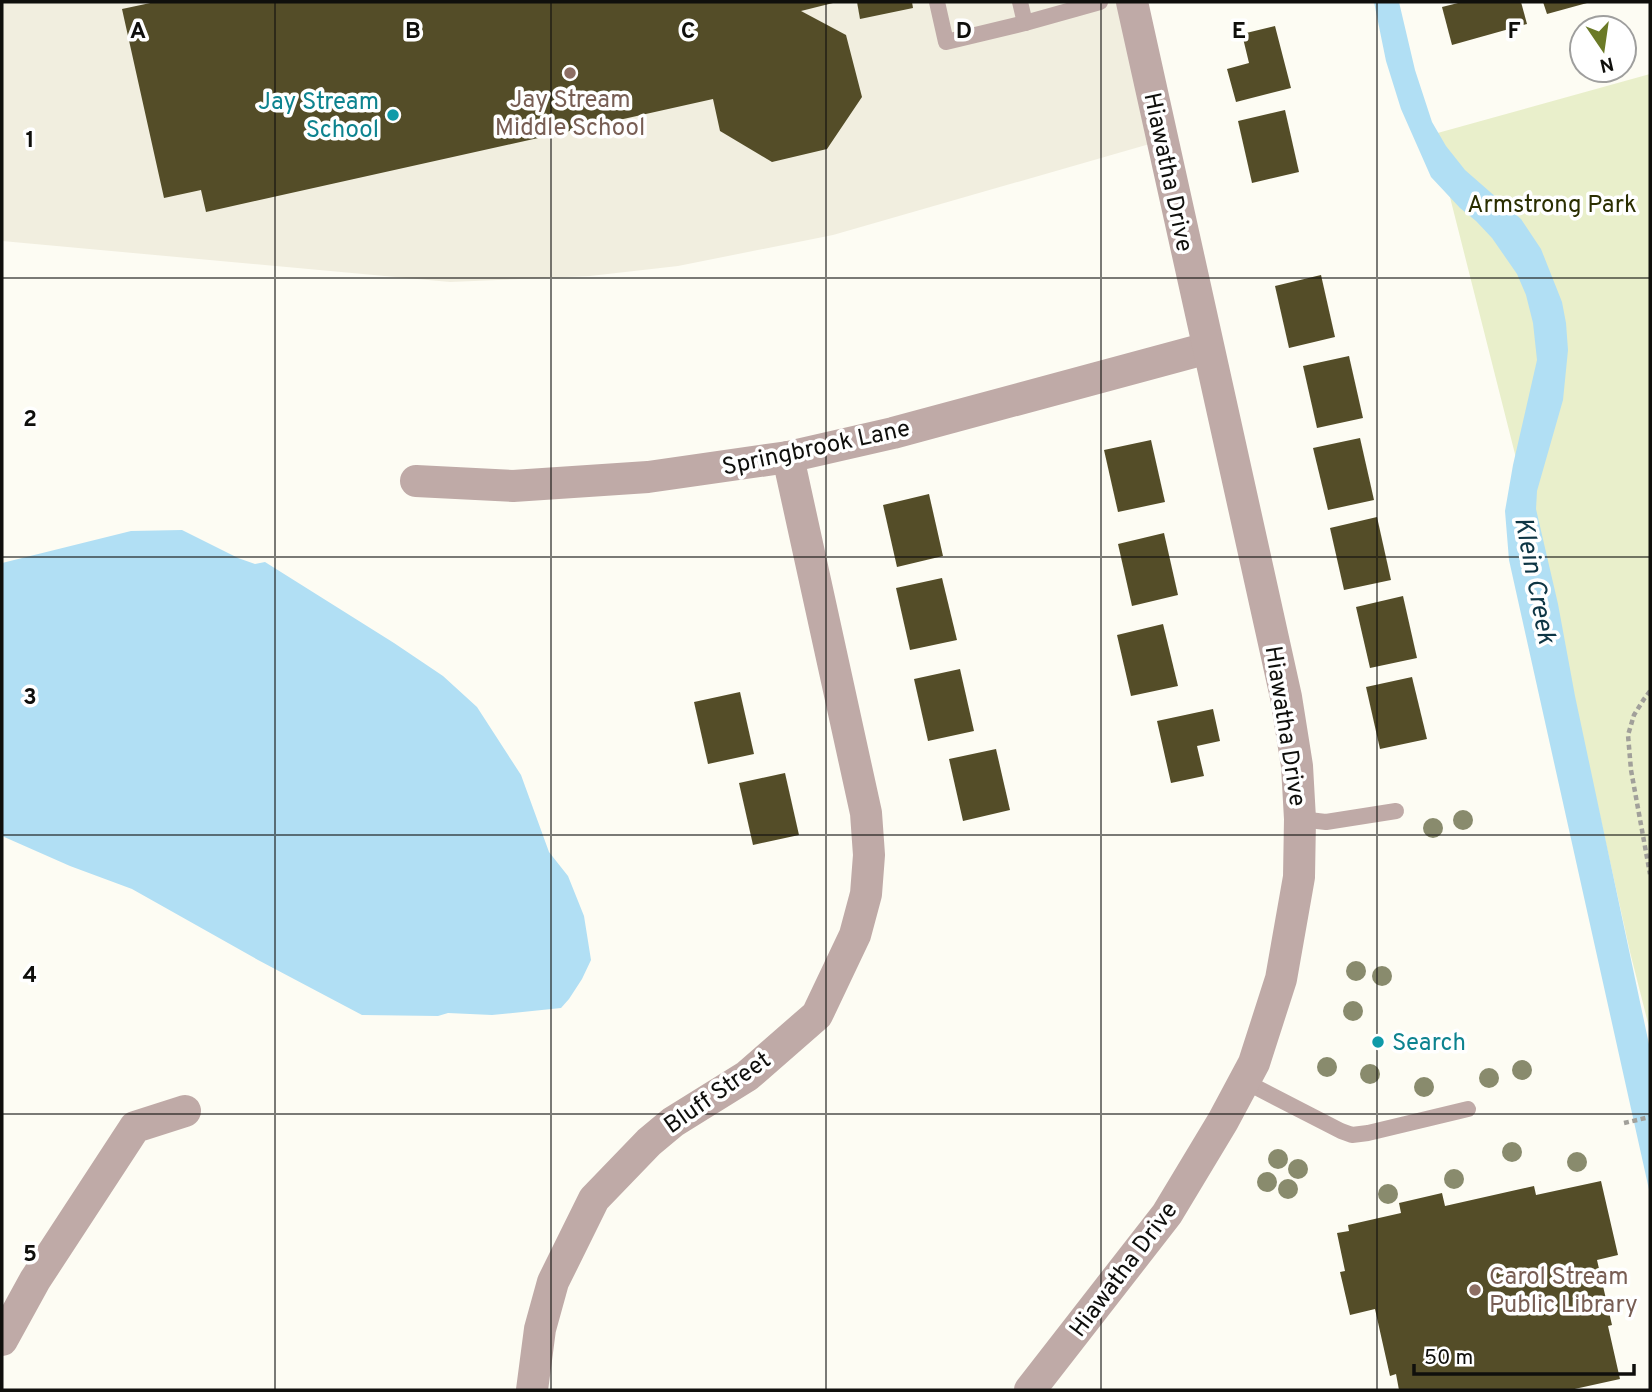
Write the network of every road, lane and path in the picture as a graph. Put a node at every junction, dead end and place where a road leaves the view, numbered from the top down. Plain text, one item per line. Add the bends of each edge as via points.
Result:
1 (937, 2) edge
2 (1020, 2) edge
3 (1100, 2) edge
4 (1132, 2) edge
5 (1025, 23) junction
6 (1208, 348) junction
7 (788, 457) junction
8 (416, 481) dead end
9 (1650, 691) edge
10 (1396, 811) dead end
11 (1300, 819) junction
12 (1650, 874) edge
13 (1244, 1082) junction
14 (1468, 1109) dead end
15 (185, 1111) dead end
16 (1650, 1117) edge
17 (1624, 1123) dead end
18 (2, 1340) edge
19 (532, 1390) edge
20 (1030, 1390) edge

1 - 5 lane via 946,42
2 - 5 lane
3 - 5 lane
4 - 6 street, Hiawatha Drive
6 - 7 street, Springbrook Lane
6 - 11 street, Hiawatha Drive via 1286,697
7 - 8 street, Springbrook Lane via 648,477 513,486
7 - 19 street, Bluff Street via 866,813 866,894 855,935 817,1015 747,1076 673,1122 594,1199 553,1282 540,1329
9 - 12 path via 1628,735 1630,771
10 - 11 lane via 1326,822
11 - 13 street, Hiawatha Drive via 1299,877 1282,979
13 - 14 lane via 1352,1135
13 - 20 street, Hiawatha Drive via 1167,1214
15 - 18 street via 135,1127 35,1280
16 - 17 path

